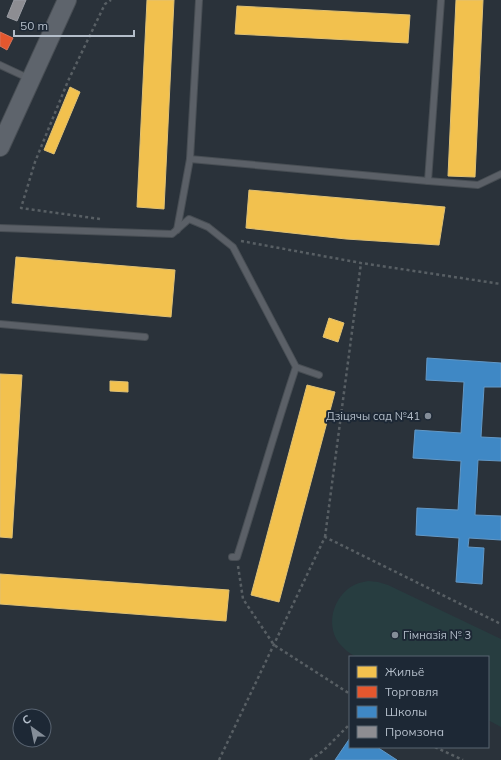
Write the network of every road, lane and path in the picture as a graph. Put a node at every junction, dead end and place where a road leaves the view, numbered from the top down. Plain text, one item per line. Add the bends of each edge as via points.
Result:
1 (67, 0) edge
2 (111, 0) edge
3 (199, 0) edge
4 (441, 0) edge
5 (0, 65) edge
6 (31, 79) junction
7 (0, 147) edge
8 (190, 159) junction
9 (501, 174) edge
10 (428, 181) junction
11 (106, 220) dead end
12 (0, 228) edge
13 (177, 230) junction
14 (220, 237) junction
15 (361, 262) junction
16 (501, 284) edge
17 (0, 324) edge
18 (145, 337) dead end
19 (296, 367) junction
20 (319, 375) dead end
21 (325, 537) junction
22 (235, 557) joint
23 (501, 624) edge
24 (274, 644) junction
25 (349, 693) edge
26 (349, 725) edge
27 (437, 748) edge
28 (219, 760) edge
29 (310, 760) edge
30 (463, 760) edge

1 - 6 main road
2 - 11 path via 105,4 68,81 35,162 20,208
3 - 8 lane
4 - 10 lane
5 - 6 lane
6 - 7 main road
8 - 10 lane
8 - 13 lane
9 - 10 lane via 478,185
12 - 13 lane via 172,234
13 - 14 lane via 189,219 208,227
14 - 15 path
14 - 19 lane via 233,247
15 - 16 path
15 - 21 path
17 - 18 lane
19 - 20 lane
19 - 22 lane
21 - 23 path
21 - 24 path
22 - 24 path via 243,599
24 - 25 path
24 - 28 path
26 - 29 path
27 - 30 path

